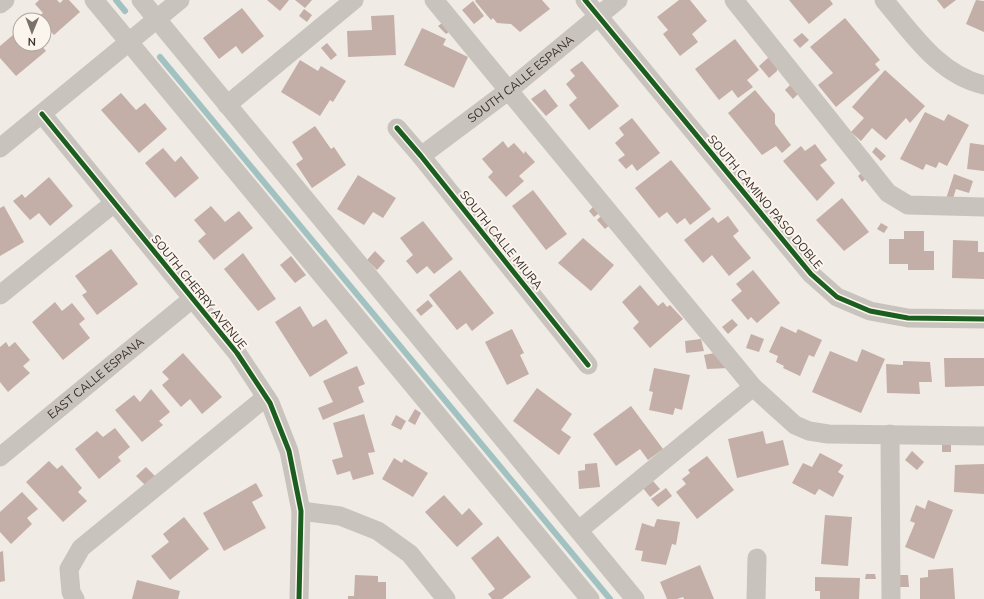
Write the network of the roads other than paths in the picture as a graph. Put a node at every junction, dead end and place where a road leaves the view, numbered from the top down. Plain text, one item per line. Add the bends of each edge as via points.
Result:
1 (4, 0) edge
2 (94, 0) edge
3 (141, 0) edge
4 (180, 0) edge
5 (354, 0) edge
6 (434, 0) edge
7 (585, 0) edge
8 (618, 0) edge
9 (734, 0) edge
10 (884, 0) edge
11 (0, 4) edge
12 (598, 17) junction
13 (157, 19) junction
14 (129, 42) junction
15 (984, 85) edge
16 (509, 90) junction
17 (227, 105) junction
18 (42, 114) junction
19 (397, 128) dead end
20 (0, 148) edge
21 (422, 156) junction
22 (114, 203) junction
23 (984, 207) edge
24 (0, 295) edge
25 (192, 299) junction
26 (984, 319) edge
27 (588, 365) dead end
28 (753, 387) junction
29 (266, 398) junction
30 (890, 434) junction
31 (984, 436) edge
32 (0, 457) edge
33 (301, 511) junction
34 (579, 530) junction
35 (757, 558) dead end
36 (75, 599) edge
37 (299, 599) edge
38 (446, 599) edge
39 (590, 599) edge
40 (635, 599) edge
41 (756, 599) edge
42 (891, 599) edge

1 - 11 street
2 - 14 street
3 - 13 street
4 - 13 street
5 - 17 street
6 - 16 street
7 - 12 street, SOUTH CAMINO PASO DOBLE
8 - 12 street, SOUTH CALLE ESPANA
9 - 23 street via 888,193 908,205
10 - 15 street via 932,56 954,73
12 - 16 street, SOUTH CALLE ESPANA
12 - 26 street, SOUTH CAMINO PASO DOBLE via 811,274 837,297 870,311 908,318
13 - 14 street
13 - 17 street
14 - 18 street
14 - 39 street
16 - 21 street, SOUTH CALLE ESPANA
16 - 28 street
17 - 34 street
18 - 20 street
18 - 22 street, SOUTH CHERRY AVENUE
19 - 21 street, SOUTH CALLE MIURA
21 - 27 street, SOUTH CALLE MIURA
22 - 24 street
22 - 25 street, SOUTH CHERRY AVENUE
25 - 29 street, SOUTH CHERRY AVENUE via 237,353
25 - 32 street, EAST CALLE ESPANA
28 - 30 street via 795,425 809,431 828,434
28 - 34 street
29 - 33 street, SOUTH CHERRY AVENUE via 289,451
29 - 36 street via 80,548 69,570 71,592
30 - 31 street
30 - 42 street
33 - 37 street, SOUTH CHERRY AVENUE
33 - 38 street via 340,516 378,531 410,554
34 - 40 street
35 - 41 street

